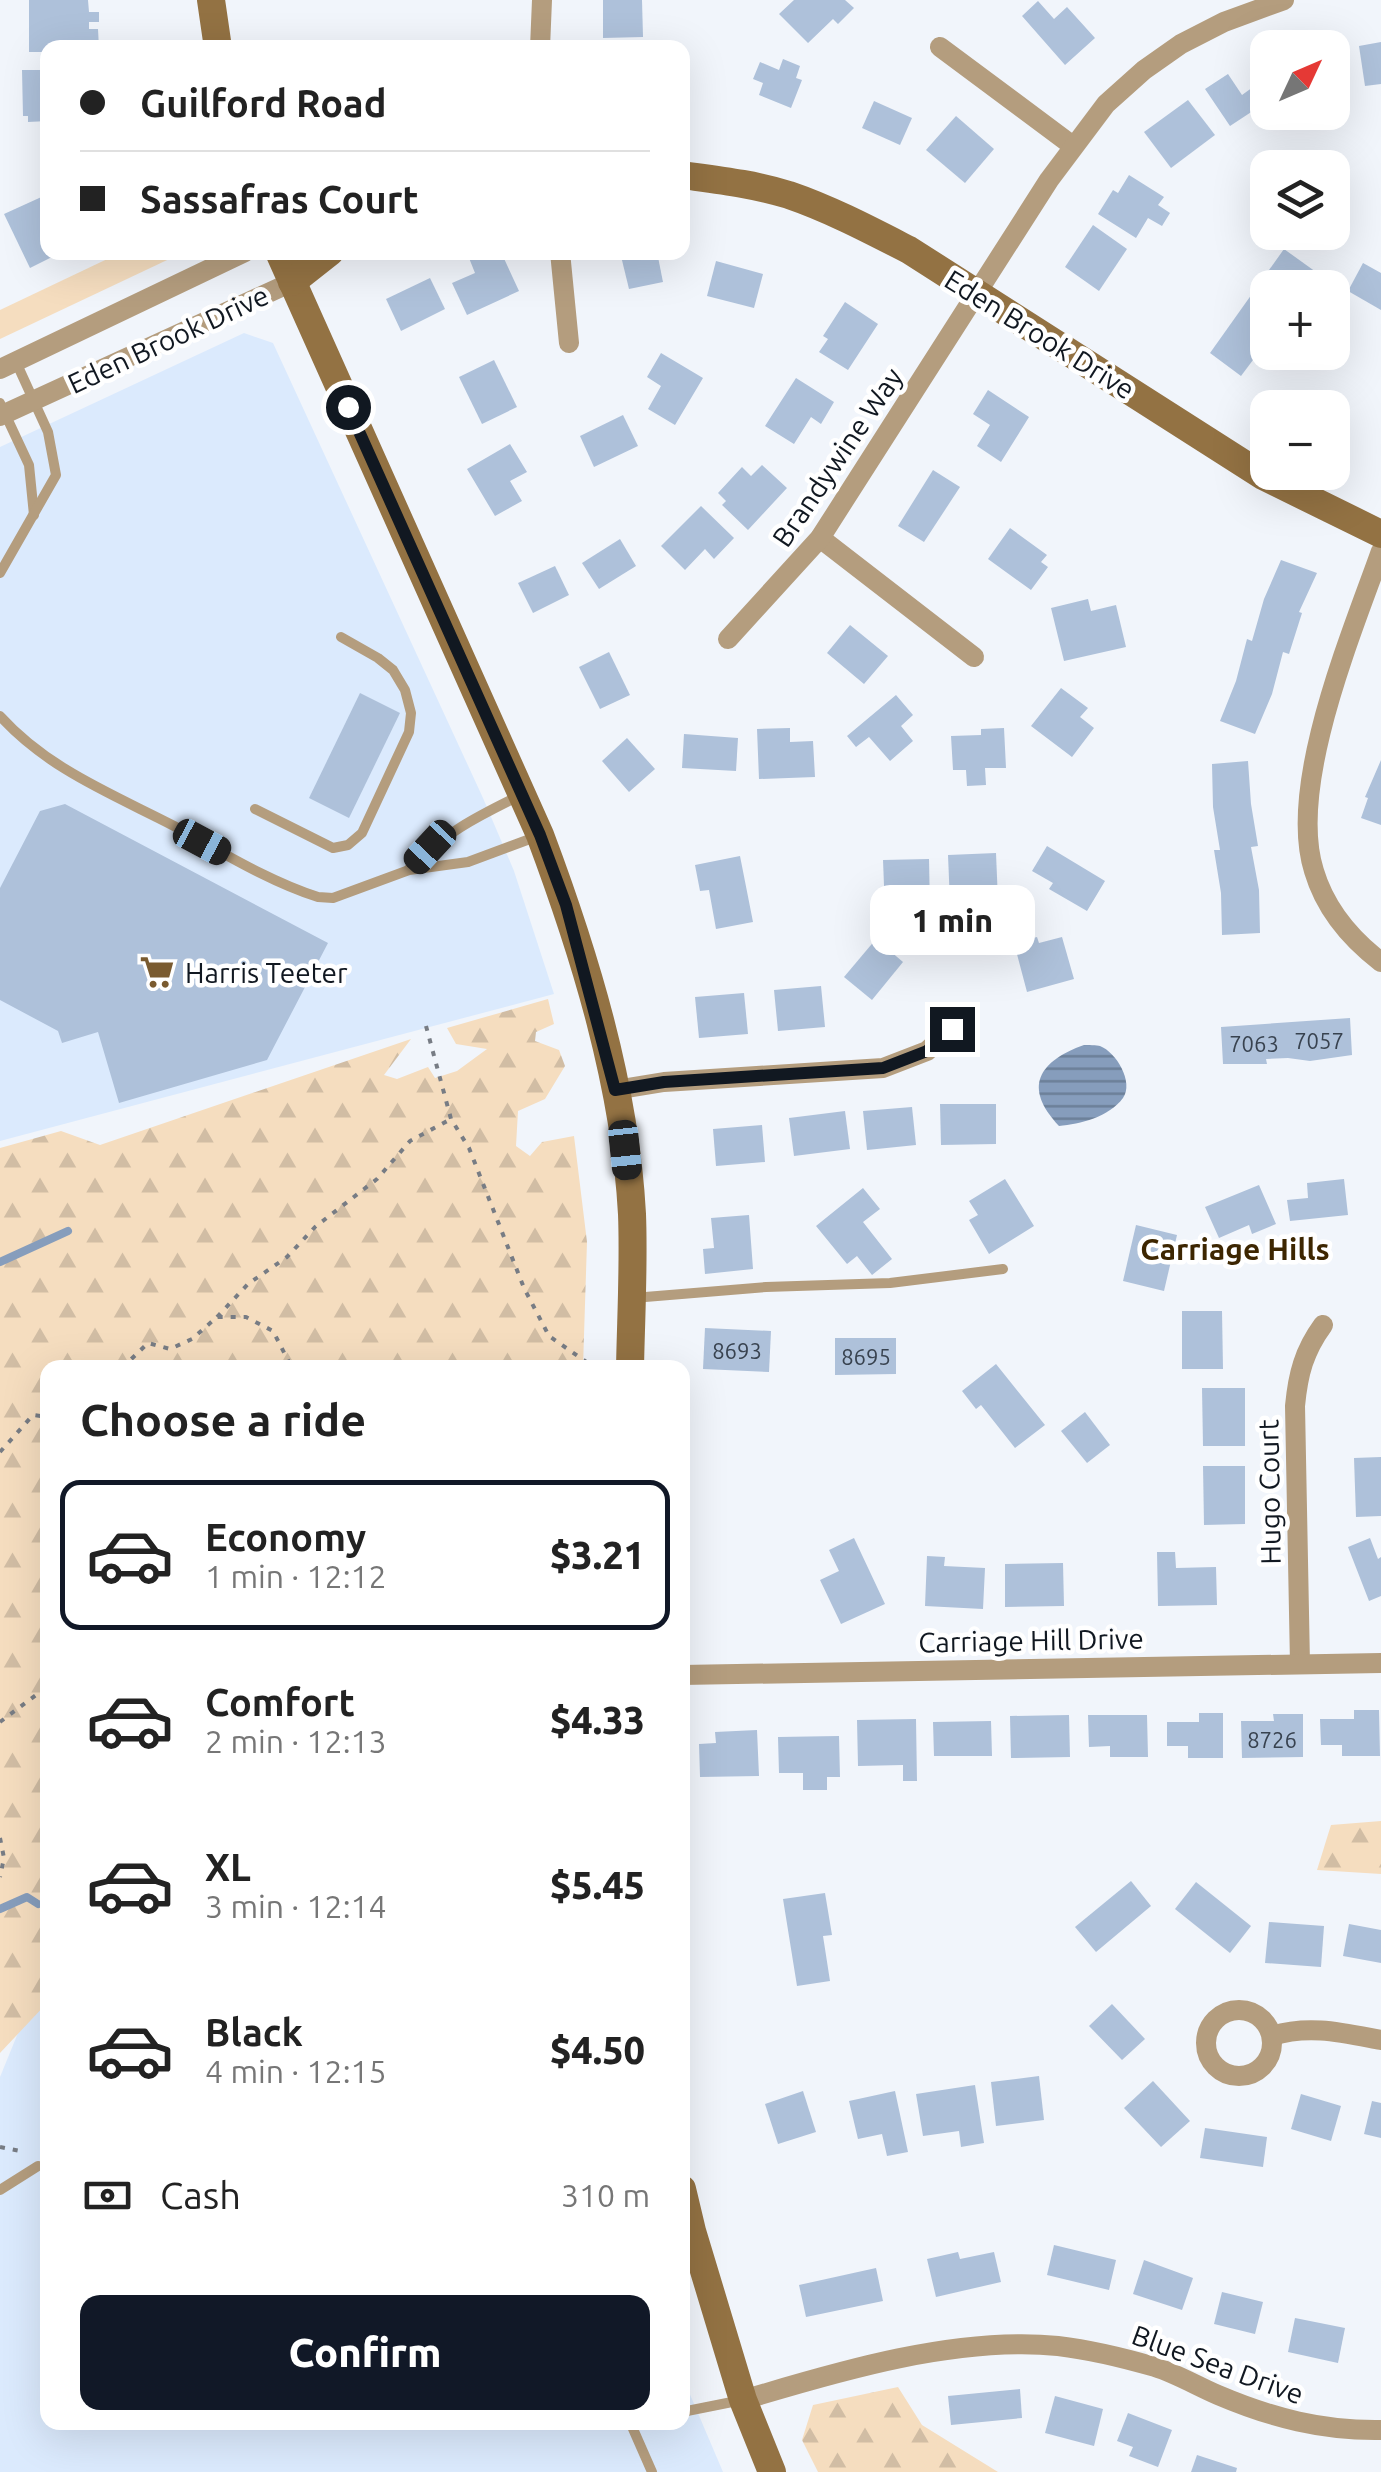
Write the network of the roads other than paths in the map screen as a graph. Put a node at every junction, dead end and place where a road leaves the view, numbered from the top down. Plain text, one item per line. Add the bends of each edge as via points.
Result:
1 (211, 0) edge
2 (542, 0) edge
3 (1284, 0) edge
4 (217, 40) edge
5 (540, 40) edge
6 (940, 47) dead end
7 (1074, 146) junction
8 (690, 175) edge
9 (228, 260) edge
10 (282, 260) edge
11 (320, 260) edge
12 (561, 260) edge
13 (292, 282) junction
14 (978, 294) junction
15 (569, 344) dead end
16 (8, 365) edge
17 (34, 402) junction
18 (2, 411) edge
19 (34, 514) junction
20 (1381, 534) edge
21 (820, 538) junction
22 (1381, 551) edge
23 (0, 574) edge
24 (340, 637) dead end
25 (728, 640) dead end
26 (974, 657) dead end
27 (0, 716) edge
28 (521, 794) junction
29 (255, 808) dead end
30 (540, 835) junction
31 (409, 870) junction
32 (1381, 962) edge
33 (952, 1029) dead end
34 (615, 1090) junction
35 (1003, 1270) dead end
36 (632, 1298) junction
37 (1323, 1325) dead end
38 (630, 1360) edge
39 (1381, 1663) edge
40 (1300, 1664) junction
41 (690, 1674) edge
42 (1272, 2036) dead end
43 (1381, 2040) edge
44 (38, 2166) dead end
45 (0, 2190) edge
46 (690, 2223) edge
47 (743, 2400) junction
48 (690, 2410) edge
49 (634, 2430) edge
50 (1381, 2430) edge
51 (652, 2472) edge
52 (772, 2472) edge

1 - 4 street
2 - 5 street
3 - 7 street, Brandywine Way via 1181,44 1106,104
6 - 7 street
7 - 14 street, Brandywine Way
8 - 14 street, Eden Brook Drive via 789,195 908,250
9 - 16 street, Eden Brook Drive
10 - 13 street
11 - 13 street, Eden Brook Drive
12 - 15 street
13 - 17 street, Eden Brook Drive
13 - 28 street
14 - 20 street, Eden Brook Drive via 1263,476
14 - 21 street, Brandywine Way
16 - 17 lane
17 - 18 street, Eden Brook Drive
17 - 19 lane via 56,475
18 - 19 lane via 29,466
19 - 23 lane
21 - 25 street, Brandywine Way
21 - 26 street
22 - 32 street via 1321,734 1308,838 1327,902
24 - 29 lane via 393,670 411,714 409,732 362,833 333,848
27 - 31 lane via 74,776 302,892 333,898
28 - 30 street
28 - 31 lane via 457,827
30 - 31 lane via 468,862
30 - 34 street via 566,905
33 - 34 street via 927,1051 883,1068
34 - 36 street via 632,1213
35 - 36 lane
36 - 38 street
37 - 40 street, Hugo Court via 1307,1348 1294,1406
39 - 40 street, Carriage Hill Drive
40 - 41 street, Carriage Hill Drive
42 - 43 street via 1321,2029
44 - 45 lane
46 - 47 street
47 - 48 lane
47 - 50 street, Blue Sea Drive via 951,2351 1058,2346 1160,2369 1297,2424
47 - 52 street
49 - 51 lane

